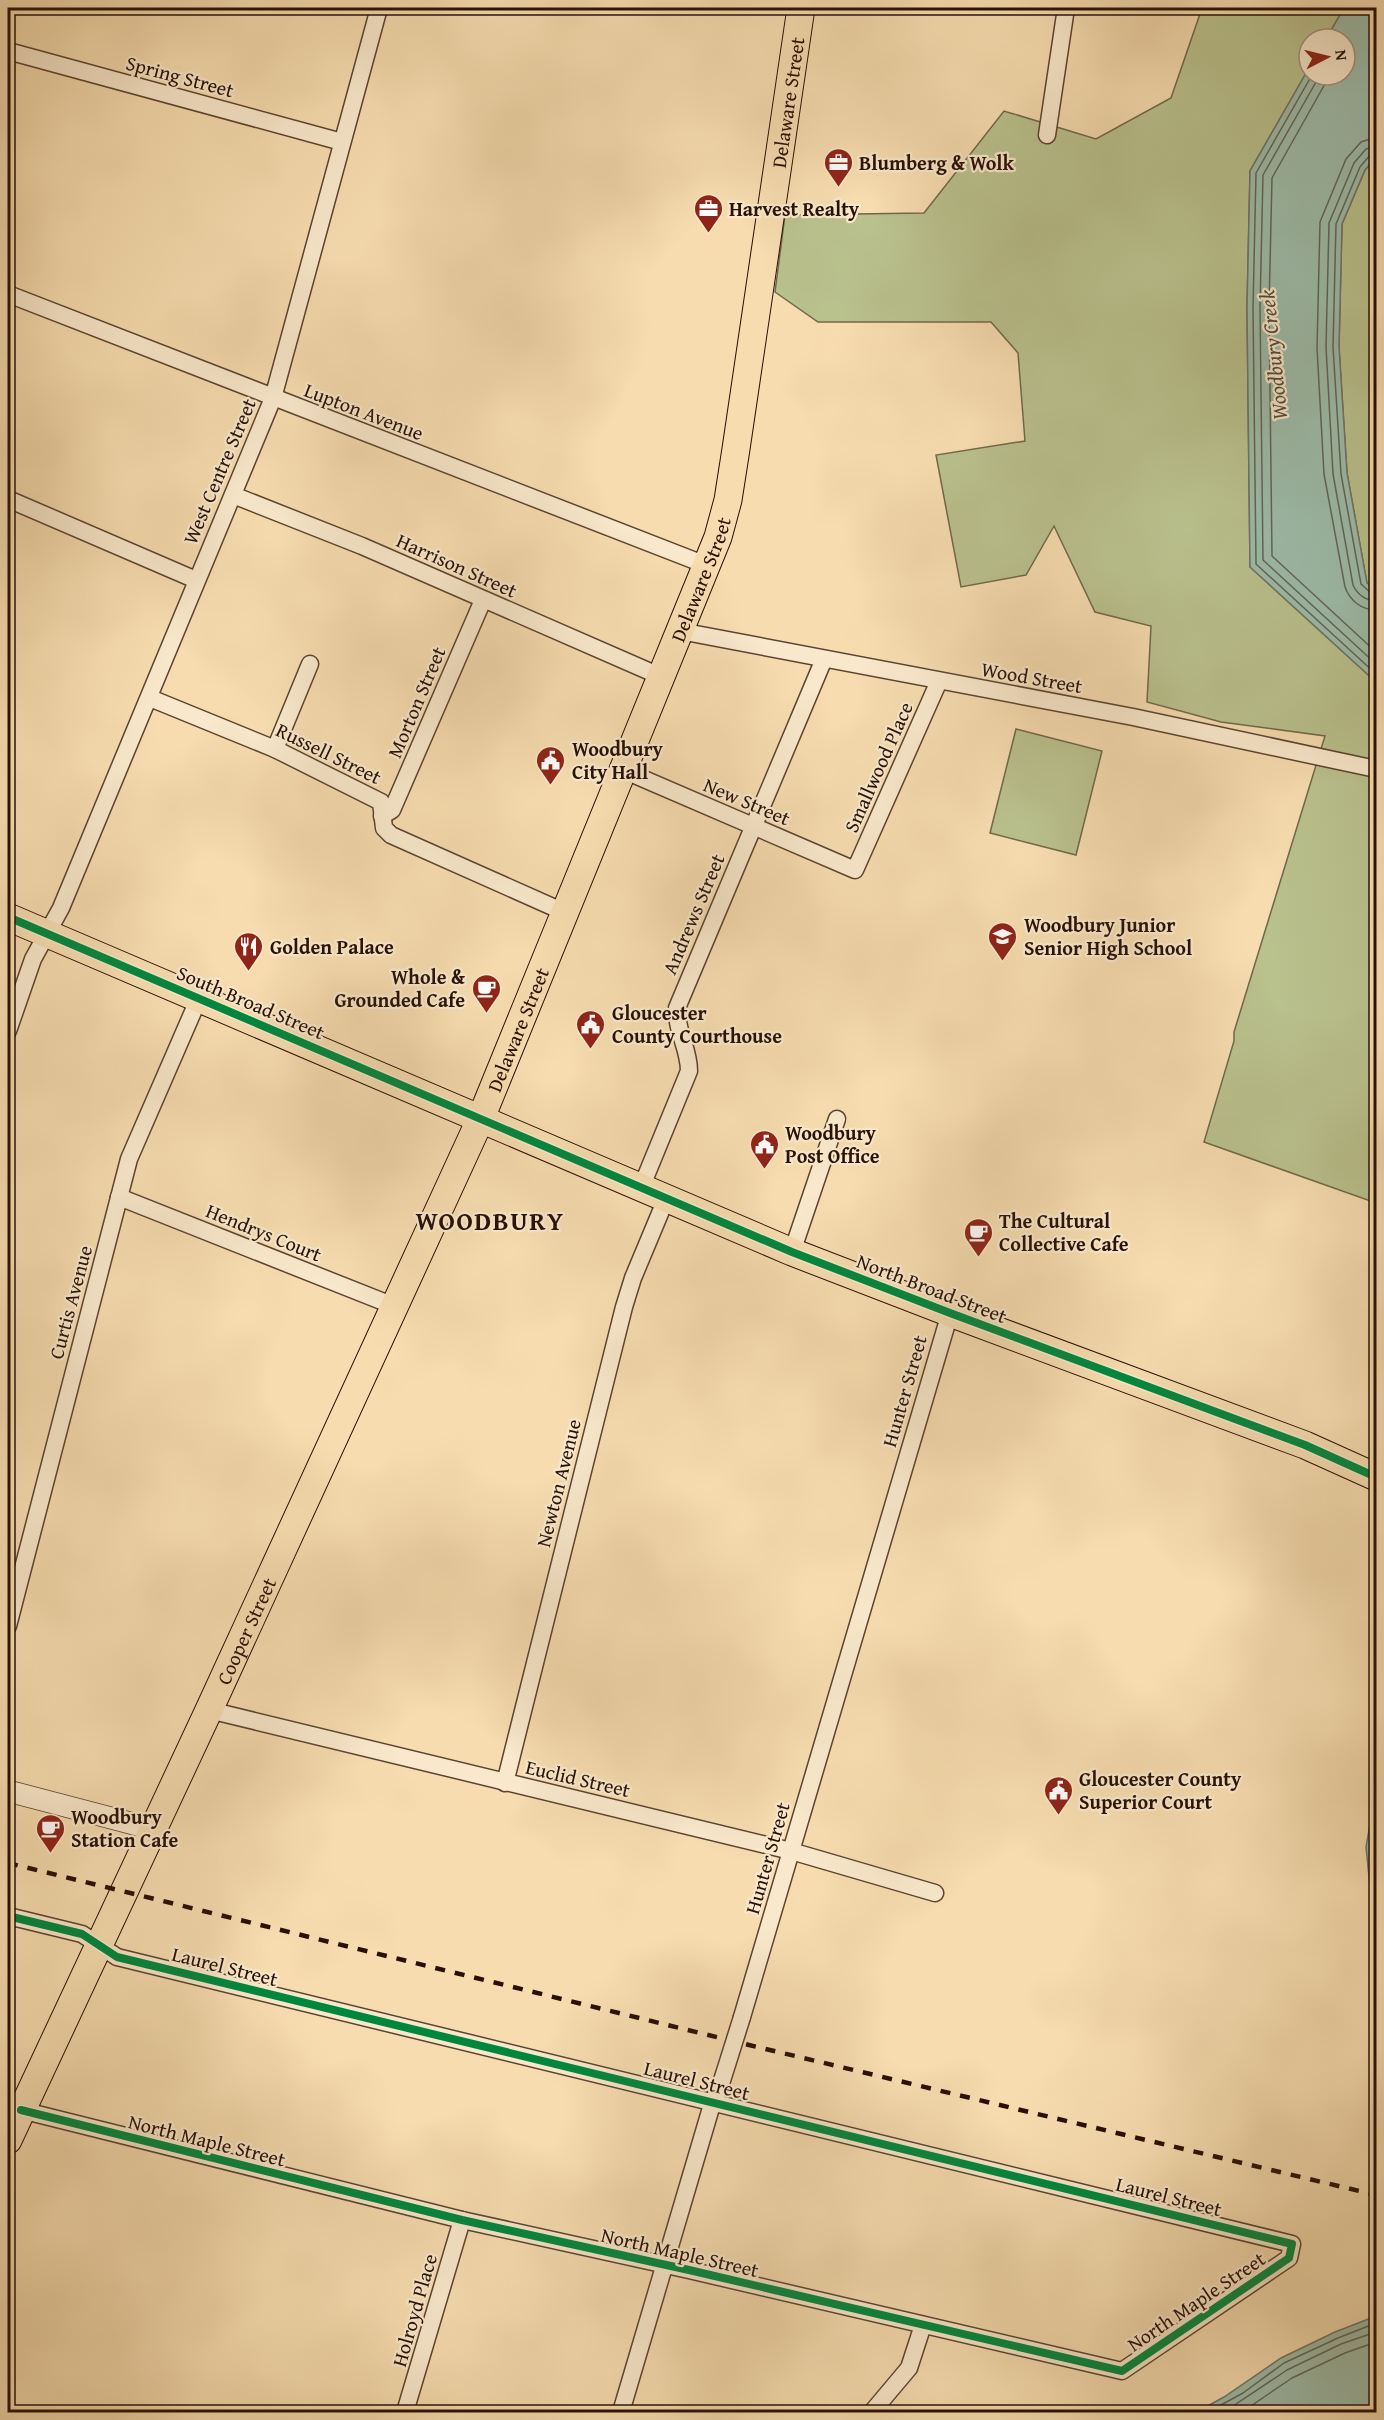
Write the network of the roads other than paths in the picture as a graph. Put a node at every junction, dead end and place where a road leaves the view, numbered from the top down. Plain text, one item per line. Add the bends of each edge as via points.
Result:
1 (379, 8) edge
2 (801, 8) edge
3 (1066, 8) edge
4 (8, 51) edge
5 (1047, 135) dead end
6 (342, 142) junction
7 (8, 294) edge
8 (273, 398) junction
9 (233, 495) junction
10 (8, 499) edge
11 (706, 565) junction
12 (196, 580) junction
13 (483, 600) junction
14 (680, 632) junction
15 (824, 659) junction
16 (310, 664) dead end
17 (662, 677) junction
18 (939, 681) junction
19 (150, 698) junction
20 (275, 749) junction
21 (1377, 769) edge
22 (623, 770) junction
23 (382, 816) junction
24 (752, 826) junction
25 (855, 870) joint
26 (564, 912) junction
27 (8, 917) edge
28 (47, 933) junction
29 (199, 998) junction
30 (8, 1030) edge
31 (481, 1118) junction
32 (837, 1119) dead end
33 (641, 1188) junction
34 (119, 1197) junction
35 (666, 1199) junction
36 (792, 1252) junction
37 (394, 1306) junction
38 (950, 1313) junction
39 (1377, 1477) edge
40 (8, 1626) edge
41 (209, 1710) junction
42 (505, 1783) junction
43 (8, 1791) edge
44 (153, 1829) junction
45 (791, 1851) junction
46 (935, 1893) dead end
47 (8, 1916) edge
48 (98, 1945) junction
49 (717, 2094) junction
50 (21, 2110) junction
51 (8, 2140) edge
52 (462, 2220) junction
53 (1292, 2244) joint
54 (666, 2266) junction
55 (923, 2325) junction
56 (405, 2412) edge
57 (621, 2412) edge
58 (872, 2412) edge

1 - 6 street, West Centre Street
2 - 11 main road, Delaware Street via 729,491
3 - 5 street
4 - 6 street, Spring Street
6 - 8 street, West Centre Street
7 - 8 street, Lupton Avenue
8 - 9 street, West Centre Street
8 - 11 street, Lupton Avenue
9 - 12 street, West Centre Street
9 - 13 street, Harrison Street
10 - 12 street
11 - 14 main road, Delaware Street
12 - 19 street, West Centre Street
13 - 17 street, Harrison Street
13 - 23 street, Morton Street via 392,810
14 - 15 street, Wood Street
14 - 17 main road, Delaware Street
15 - 18 street, Wood Street
15 - 24 street, Andrews Street
16 - 20 street
17 - 22 main road, Delaware Street
18 - 21 street, Wood Street
18 - 25 street, Smallwood Place
19 - 20 street, Russell Street
19 - 28 street, West Centre Street
20 - 23 street, Russell Street via 381,802
22 - 24 street, New Street
22 - 26 main road, Delaware Street
23 - 26 street, Russell Street via 384,828 391,835
24 - 25 street, New Street
24 - 33 street, Andrews Street via 677,1008 676,1023 689,1058 689,1071
26 - 31 main road, Delaware Street
27 - 28 main road, South Broad Street
28 - 29 main road, South Broad Street
28 - 30 street, West Centre Street via 33,959
29 - 31 main road, South Broad Street
29 - 34 street, Curtis Avenue via 129,1159
31 - 33 main road, North Broad Street
31 - 37 main road, Cooper Street
32 - 36 street
33 - 35 main road, North Broad Street
34 - 37 street, Hendrys Court
34 - 40 street, Curtis Avenue
35 - 36 main road, North Broad Street
35 - 42 street, Newton Avenue via 624,1306
36 - 38 main road, North Broad Street
37 - 41 main road, Cooper Street
38 - 39 main road, North Broad Street via 1297,1442
38 - 45 street, Hunter Street
41 - 42 street, Euclid Street
41 - 44 main road, Cooper Street
42 - 45 street, Euclid Street
43 - 44 street
44 - 48 main road, Cooper Street
45 - 46 street, Euclid Street
45 - 49 street, Hunter Street, bridge
47 - 48 street, Laurel Street via 82,1934
48 - 49 street, Laurel Street via 117,1957
48 - 50 main road, Cooper Street
49 - 53 street, Laurel Street
49 - 54 street, Hunter Street
50 - 51 main road, Cooper Street
50 - 52 street, North Maple Street
52 - 54 street, North Maple Street
52 - 56 street, Holroyd Place
53 - 55 street, North Maple Street via 1289,2258 1122,2371
54 - 55 street, North Maple Street
54 - 57 street, Hunter Street
55 - 58 street via 909,2368

